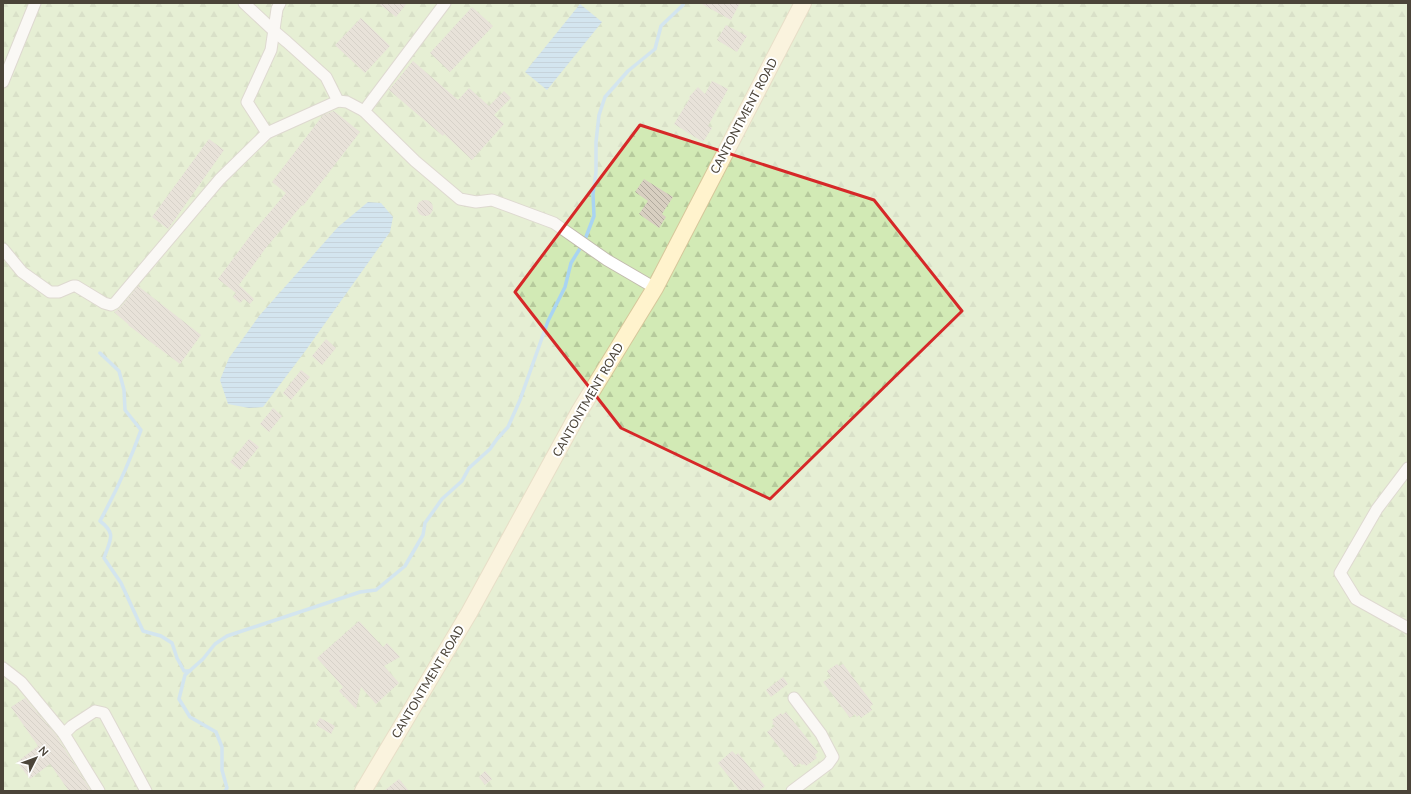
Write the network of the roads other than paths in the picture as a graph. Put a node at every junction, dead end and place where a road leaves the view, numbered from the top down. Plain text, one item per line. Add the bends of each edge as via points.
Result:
1 (35, 3) edge
2 (244, 3) edge
3 (280, 3) edge
4 (445, 3) edge
5 (803, 3) edge
6 (274, 31) junction
7 (3, 82) edge
8 (338, 101) junction
9 (364, 111) junction
10 (267, 133) junction
11 (3, 249) edge
12 (655, 288) junction
13 (1408, 468) edge
14 (1408, 628) edge
15 (3, 668) edge
16 (794, 698) dead end
17 (64, 734) junction
18 (100, 791) edge
19 (146, 791) edge
20 (363, 791) edge
21 (792, 791) edge

1 - 7 street
2 - 6 street
3 - 6 street
4 - 9 street
5 - 12 street, CANTONTMENT ROAD
6 - 8 street via 326,77
6 - 10 street via 270,50 247,102
8 - 9 street via 347,102
8 - 10 street
9 - 12 street via 415,161 460,199 476,202 492,200 554,223 607,260
10 - 11 street via 220,179 111,305 76,286 59,292 50,292 22,272
12 - 20 street, CANTONTMENT ROAD via 579,412 470,613
13 - 14 street via 1377,509 1340,573 1356,599
15 - 17 street via 21,682
16 - 21 street via 821,734 833,757 828,764
17 - 18 street
17 - 19 street via 95,711 104,713

